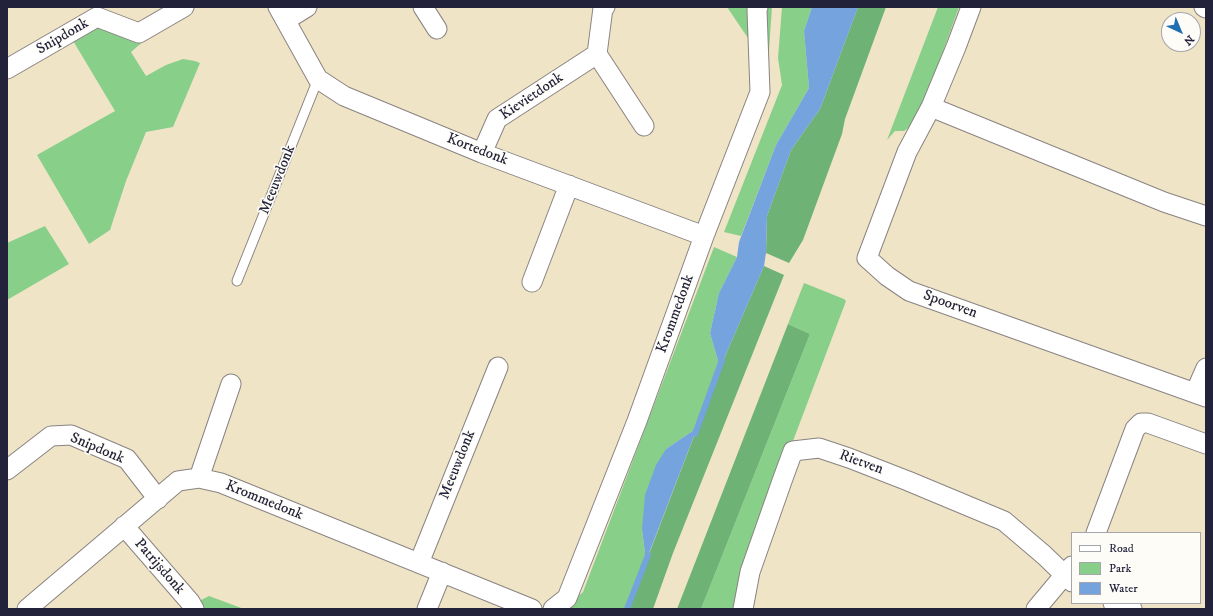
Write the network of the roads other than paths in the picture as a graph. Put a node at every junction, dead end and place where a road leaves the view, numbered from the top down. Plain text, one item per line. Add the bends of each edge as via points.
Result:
1 (184, 7) edge
2 (307, 7) edge
3 (423, 7) edge
4 (605, 7) edge
5 (758, 7) edge
6 (971, 7) edge
7 (282, 13) edge
8 (437, 29) dead end
9 (597, 54) junction
10 (7, 69) edge
11 (318, 79) junction
12 (931, 108) junction
13 (644, 126) dead end
14 (482, 153) junction
15 (569, 185) junction
16 (1206, 216) edge
17 (704, 236) junction
18 (237, 281) dead end
19 (532, 282) dead end
20 (498, 367) dead end
21 (1206, 368) edge
22 (232, 384) dead end
23 (1200, 395) edge
24 (1206, 444) edge
25 (7, 470) edge
26 (199, 478) junction
27 (158, 499) junction
28 (124, 526) junction
29 (1096, 532) edge
30 (419, 563) junction
31 (442, 572) junction
32 (1069, 574) edge
33 (1117, 604) edge
34 (27, 609) edge
35 (194, 609) edge
36 (427, 609) edge
37 (532, 609) edge
38 (553, 609) edge
39 (743, 609) edge
40 (1036, 609) edge
41 (1132, 609) edge

1 - 10 street, Snipdonk via 139,33 97,17
2 - 7 street, Kortedonk
3 - 8 street
4 - 9 street
5 - 17 street, Krommedonk via 760,92
6 - 12 street, Spoorven
7 - 11 street, Kortedonk
9 - 13 street
9 - 14 street, Kievietdonk via 497,119
11 - 14 street, Kortedonk via 344,96
11 - 18 lane, Meeuwdonk
12 - 16 street via 1164,202
12 - 23 street, Spoorven via 907,152 867,258 887,276 909,290
14 - 15 street, Kortedonk
15 - 17 street, Kortedonk
15 - 19 street
17 - 38 street, Krommedonk via 637,421 567,598
20 - 30 street, Meeuwdonk
21 - 23 street, Spoorven
22 - 26 street
24 - 29 street via 1152,424 1141,423 1135,429
25 - 27 street, Snipdonk via 51,436 71,435 127,459
26 - 27 street, Krommedonk via 178,481
26 - 30 street, Krommedonk via 221,483
27 - 28 street, Krommedonk
28 - 34 street, Krommedonk
28 - 35 street, Patrijsdonk
30 - 31 street, Krommedonk
31 - 36 street
31 - 37 street, Krommedonk
32 - 39 street, Rietven via 1004,521 819,448 793,451 750,572
32 - 40 street, Rietven
33 - 41 street

